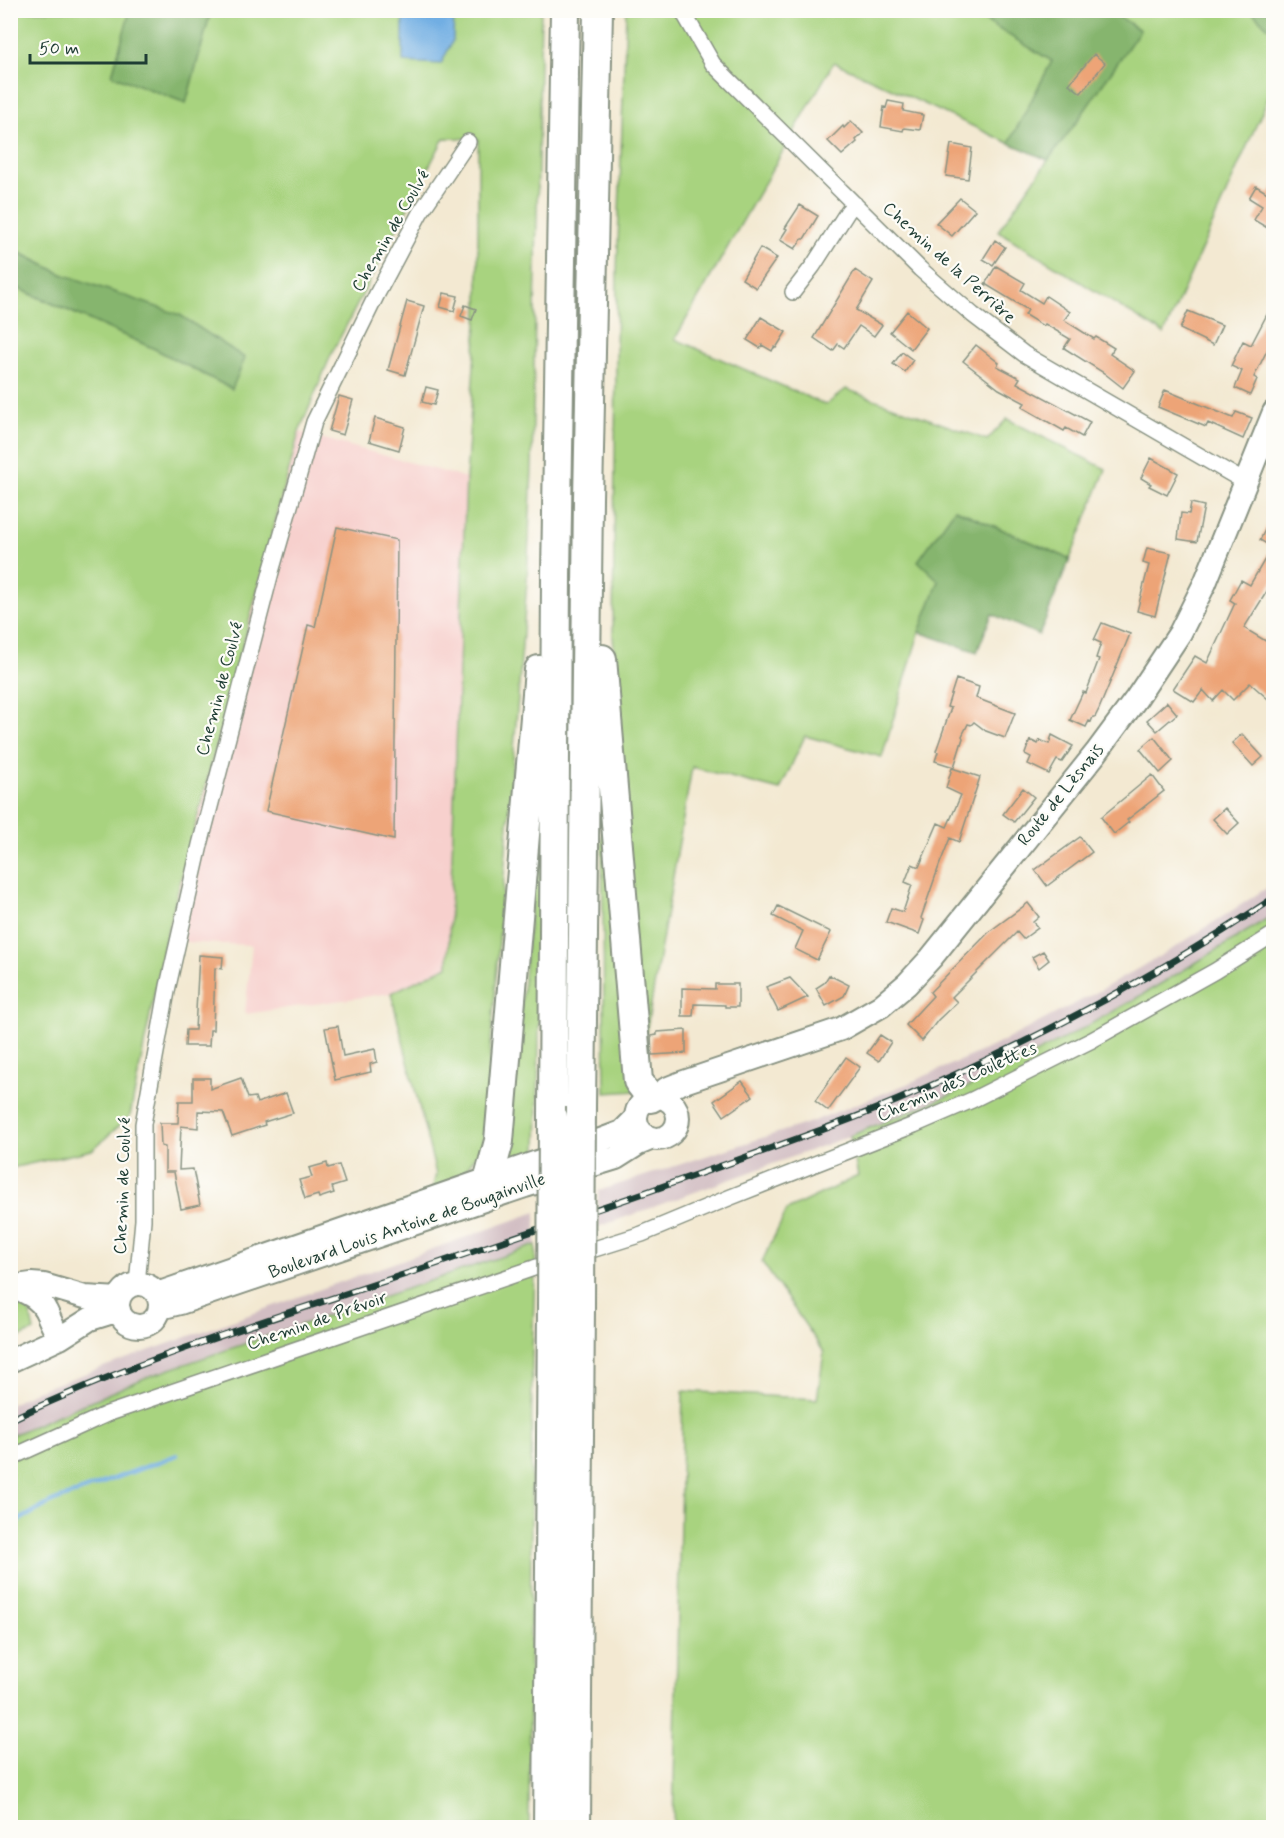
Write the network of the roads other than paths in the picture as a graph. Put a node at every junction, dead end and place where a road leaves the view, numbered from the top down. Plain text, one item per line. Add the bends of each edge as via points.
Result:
1 (565, 10) edge
2 (598, 10) edge
3 (682, 10) edge
4 (468, 142) dead end
5 (855, 204) junction
6 (793, 292) dead end
7 (1274, 412) edge
8 (589, 462) junction
9 (1245, 482) junction
10 (556, 575) junction
11 (1274, 934) edge
12 (731, 1067) junction
13 (648, 1105) junction
14 (678, 1114) junction
15 (650, 1139) junction
16 (489, 1178) junction
17 (642, 1234) joint
18 (13, 1287) edge
19 (151, 1295) junction
20 (566, 1307) junction
21 (121, 1310) junction
22 (60, 1338) junction
23 (10, 1361) edge
24 (10, 1458) edge
25 (548, 1827) edge
26 (576, 1827) edge

1 - 10 highway
2 - 8 highway
3 - 5 street, Chemin de la Perrière via 713,64
4 - 19 street, Chemin de Coulvé via 420,213 314,422 271,572 200,845 168,986 143,1124 143,1220
5 - 6 street
5 - 9 street, Chemin de la Perrière via 920,269 1024,354
7 - 9 main road, Route de Lèsnais
8 - 13 highway via 600,499 602,663 633,1028 638,1081
8 - 20 highway, bridge via 581,1107
9 - 12 main road, Route de Lèsnais via 1205,583 1174,642 1096,753 931,958 881,1006 841,1029
10 - 16 highway via 545,608 499,1141
10 - 20 highway, bridge via 553,1117
11 - 17 street, Chemin des Coulettes via 1092,1040 972,1100
12 - 13 main road, Route de Lèsnais via 666,1089
12 - 14 main road, Route de Lèsnais via 704,1083
13 - 14 main road via 672,1103
13 - 15 main road via 640,1132
13 - 16 main road, Boulevard Louis Antoine de Bougainville via 614,1135
14 - 15 main road via 669,1136
15 - 19 main road, Boulevard Louis Antoine de Bougainville via 616,1158 180,1303
16 - 19 main road, Boulevard Louis Antoine de Bougainville
17 - 24 street, Chemin de Prévoir via 107,1414
18 - 21 main road via 44,1285
18 - 22 main road via 39,1300
19 - 21 main road via 126,1289
19 - 21 main road via 158,1314 149,1323 137,1326
20 - 25 highway
20 - 26 highway
21 - 22 main road via 91,1332
22 - 23 main road

